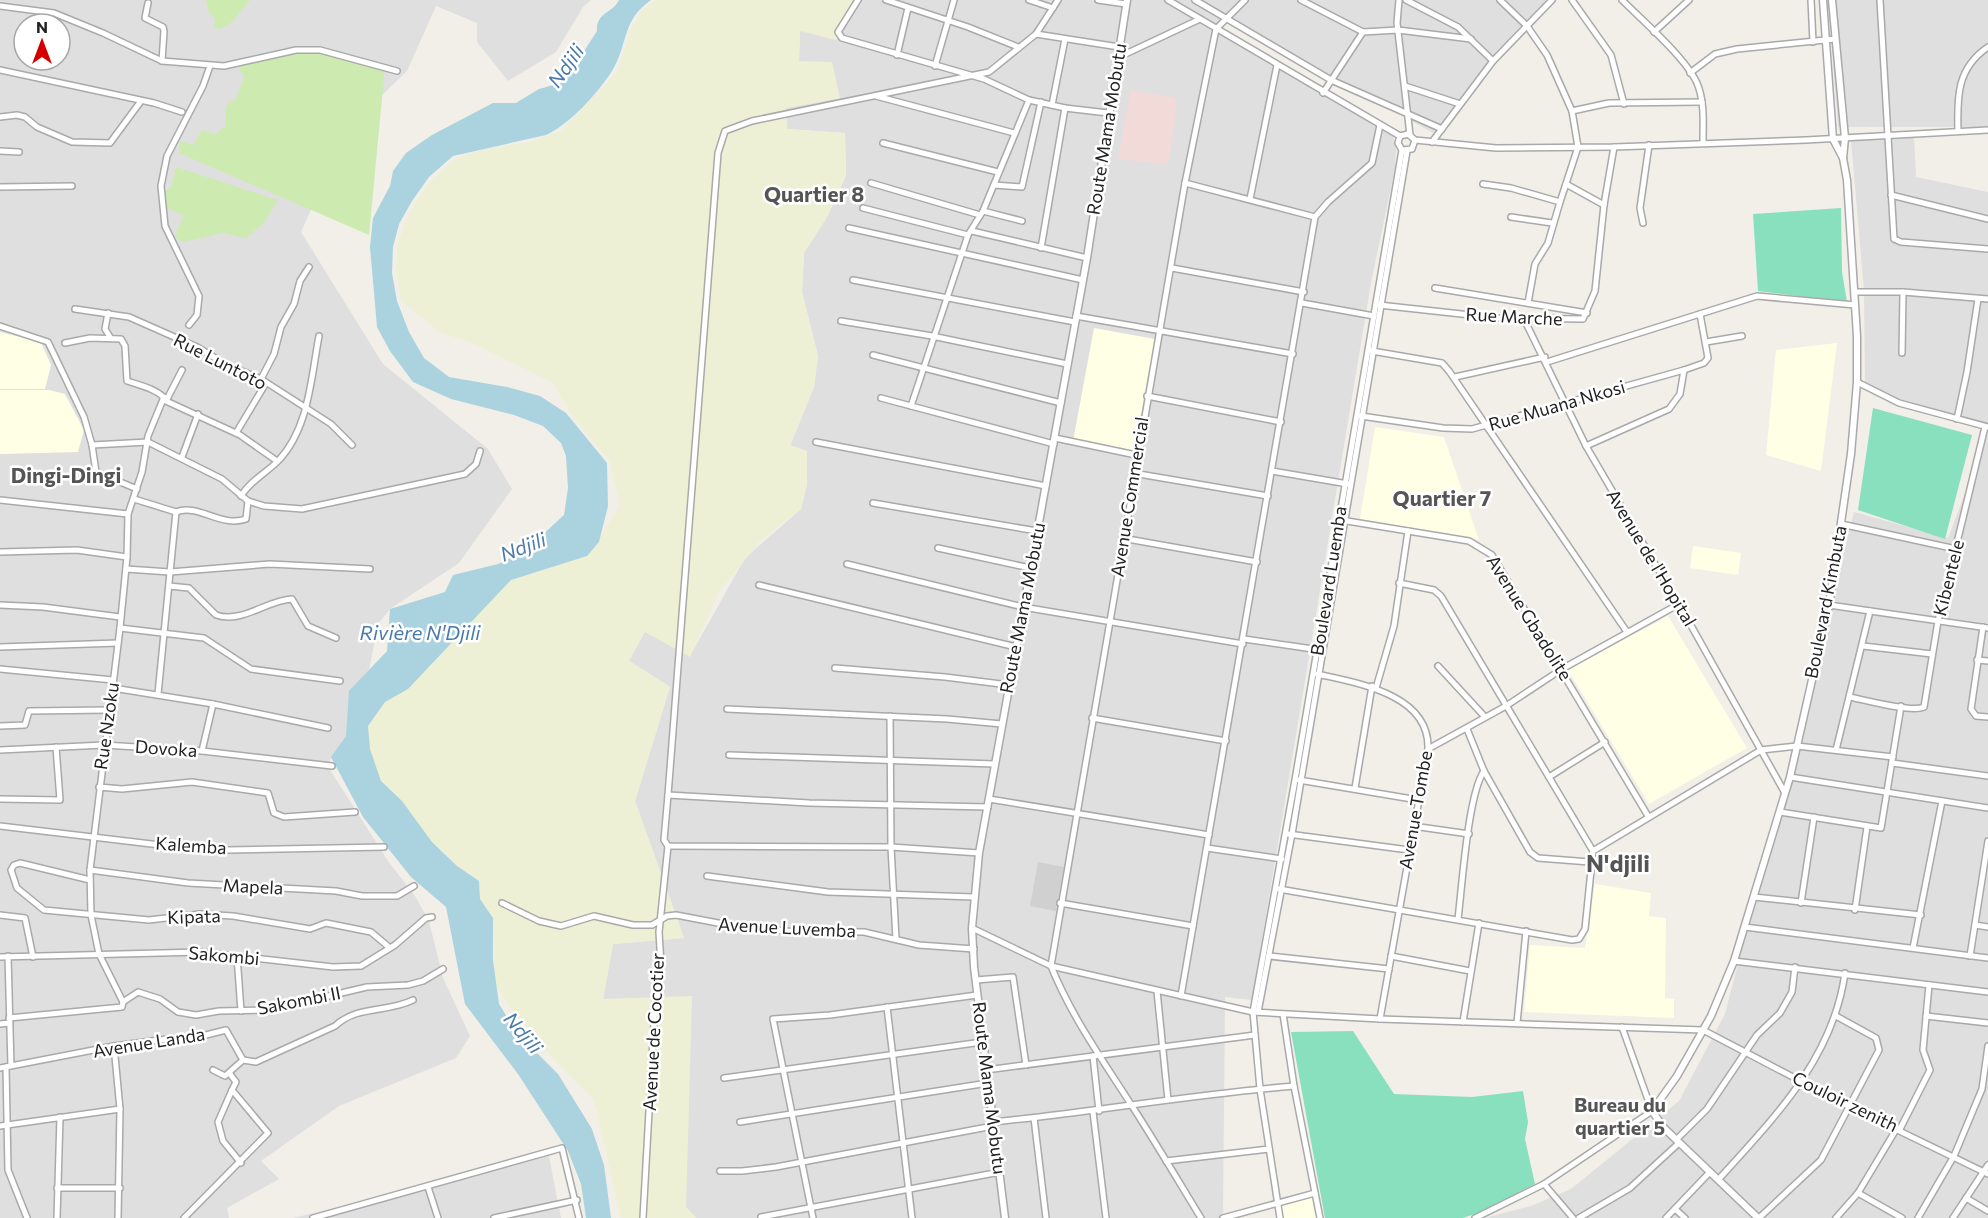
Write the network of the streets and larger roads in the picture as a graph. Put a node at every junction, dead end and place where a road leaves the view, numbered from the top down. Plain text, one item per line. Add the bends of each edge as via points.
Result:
1 (858, 0) edge
2 (886, 0) edge
3 (954, 0) edge
4 (1029, 0) edge
5 (1058, 0) edge
6 (1098, 0) edge
7 (1168, 0) edge
8 (1195, 0) edge
9 (1245, 0) edge
10 (1301, 0) edge
11 (1399, 0) edge
12 (1406, 0) edge
13 (1500, 0) edge
14 (1552, 0) edge
15 (1572, 0) edge
16 (1622, 0) edge
17 (1689, 0) edge
18 (1811, 0) edge
19 (1823, 0) edge
20 (1833, 0) edge
21 (1880, 0) edge
22 (1126, 2) edge
23 (148, 3) dead end
24 (0, 6) edge
25 (908, 8) junction
26 (1053, 8) junction
27 (1227, 18) junction
28 (1200, 19) junction
29 (949, 21) junction
30 (1527, 26) junction
31 (1216, 29) junction
32 (1398, 30) junction
33 (1363, 32) junction
34 (1654, 32) junction
35 (1036, 34) junction
36 (1065, 39) junction
37 (1471, 39) junction
38 (1835, 39) junction
39 (1825, 40) junction
40 (1813, 42) junction
41 (1017, 47) junction
42 (1119, 47) junction
43 (1988, 47) edge
44 (897, 55) junction
45 (1117, 58) junction
46 (162, 61) junction
47 (1493, 61) junction
48 (1277, 65) junction
49 (210, 66) junction
50 (935, 66) junction
51 (0, 70) edge
52 (397, 71) dead end
53 (1690, 73) junction
54 (976, 77) junction
55 (1331, 80) junction
56 (1406, 86) junction
57 (1323, 93) junction
58 (874, 96) junction
59 (1029, 100) junction
60 (141, 101) junction
61 (1041, 102) junction
62 (1702, 102) junction
63 (1460, 104) junction
64 (1624, 104) junction
65 (1052, 105) junction
66 (1065, 108) junction
67 (1572, 111) junction
68 (182, 112) dead end
69 (1108, 113) junction
70 (1408, 116) junction
71 (0, 117) edge
72 (1380, 124) junction
73 (1442, 129) junction
74 (1988, 130) edge
75 (1958, 131) junction
76 (1014, 133) junction
77 (1888, 135) junction
78 (1401, 136) junction
79 (1412, 137) junction
80 (1845, 138) junction
81 (1833, 139) junction
82 (1432, 142) junction
83 (883, 143) dead end
84 (1703, 143) junction
85 (1648, 146) junction
86 (1578, 147) junction
87 (1614, 147) junction
88 (1405, 150) junction
89 (0, 151) edge
90 (19, 152) dead end
91 (1843, 158) junction
92 (998, 172) junction
93 (871, 183) dead end
94 (1185, 183) junction
95 (1483, 184) dead end
96 (1566, 184) junction
97 (994, 185) junction
98 (72, 186) dead end
99 (0, 187) edge
100 (1891, 195) junction
101 (1250, 199) junction
102 (1560, 202) junction
103 (1604, 205) junction
104 (863, 208) dead end
105 (981, 213) junction
106 (1315, 217) junction
107 (1510, 217) dead end
108 (1988, 219) edge
109 (1022, 221) dead end
110 (1552, 223) junction
111 (1643, 223) dead end
112 (849, 228) dead end
113 (970, 233) junction
114 (1041, 248) junction
115 (1988, 249) edge
116 (962, 255) junction
117 (1087, 258) junction
118 (309, 267) dead end
119 (1172, 268) junction
120 (853, 280) dead end
121 (1083, 280) junction
122 (1436, 288) dead end
123 (1304, 292) junction
124 (1855, 292) junction
125 (1904, 292) junction
126 (946, 296) junction
127 (1978, 299) junction
128 (1988, 299) edge
129 (1302, 303) junction
130 (1528, 303) junction
131 (1855, 304) junction
132 (1379, 305) junction
133 (75, 309) dead end
134 (108, 313) junction
135 (1587, 313) junction
136 (1700, 314) junction
137 (1374, 316) junction
138 (1075, 319) junction
139 (1524, 319) junction
140 (841, 321) dead end
141 (189, 325) dead end
142 (0, 326) edge
143 (1160, 332) junction
144 (318, 336) dead end
145 (932, 336) junction
146 (1742, 336) dead end
147 (110, 337) junction
148 (1706, 342) junction
149 (65, 343) dead end
150 (1372, 351) junction
151 (1902, 353) dead end
152 (1293, 354) junction
153 (873, 355) dead end
154 (1546, 360) junction
155 (1067, 364) junction
156 (922, 366) junction
157 (182, 370) dead end
158 (1684, 370) junction
159 (1455, 377) junction
160 (263, 381) junction
161 (1857, 382) junction
162 (1147, 396) junction
163 (881, 398) dead end
164 (165, 399) junction
165 (1564, 402) junction
166 (1060, 403) junction
167 (911, 406) junction
168 (306, 408) junction
169 (198, 414) junction
170 (1360, 415) junction
171 (1957, 419) junction
172 (1281, 422) junction
173 (1488, 426) junction
174 (1987, 427) edge
175 (236, 433) junction
176 (148, 441) junction
177 (1054, 441) junction
178 (816, 442) dead end
179 (92, 445) junction
180 (352, 446) dead end
181 (1586, 446) junction
182 (480, 451) dead end
183 (1136, 455) junction
184 (182, 457) junction
185 (277, 461) junction
186 (1272, 471) junction
187 (1133, 473) junction
188 (1348, 484) junction
189 (1046, 486) junction
190 (137, 489) junction
191 (241, 496) junction
192 (1268, 496) junction
193 (134, 499) junction
194 (0, 500) edge
195 (248, 501) junction
196 (873, 503) dead end
197 (176, 512) junction
198 (128, 514) junction
199 (1342, 520) junction
200 (1841, 524) junction
201 (1038, 531) junction
202 (1408, 531) junction
203 (1122, 538) junction
204 (938, 548) dead end
205 (1956, 549) junction
206 (0, 552) edge
207 (127, 557) junction
208 (1257, 562) junction
209 (846, 564) dead end
210 (370, 568) dead end
211 (1030, 568) junction
212 (126, 569) junction
213 (170, 572) junction
214 (1399, 583) junction
215 (759, 585) dead end
216 (169, 586) junction
217 (1679, 604) junction
218 (0, 605) edge
219 (1829, 605) junction
220 (1023, 606) junction
221 (1870, 611) junction
222 (120, 617) junction
223 (1111, 621) junction
224 (1938, 621) junction
225 (1985, 627) edge
226 (120, 628) junction
227 (1627, 632) junction
228 (166, 633) junction
229 (336, 638) dead end
230 (1243, 642) junction
231 (118, 643) junction
232 (1863, 646) junction
233 (0, 647) edge
234 (1017, 647) junction
235 (1320, 650) junction
236 (1932, 654) junction
237 (1977, 660) junction
238 (1988, 661) edge
239 (1438, 666) dead end
240 (0, 669) edge
241 (835, 669) dead end
242 (1562, 669) junction
243 (1316, 674) junction
244 (113, 680) junction
245 (340, 681) dead end
246 (1009, 685) junction
247 (1374, 687) junction
248 (113, 688) junction
249 (158, 694) junction
250 (1850, 697) junction
251 (213, 704) junction
252 (1506, 706) junction
253 (1901, 706) junction
254 (727, 709) dead end
255 (109, 710) junction
256 (890, 716) junction
257 (1485, 717) junction
258 (1988, 717) edge
259 (1092, 718) junction
260 (1002, 724) junction
261 (0, 726) edge
262 (328, 728) dead end
263 (1467, 729) junction
264 (1226, 741) junction
265 (1605, 742) junction
266 (104, 745) junction
267 (1797, 746) junction
268 (56, 747) junction
269 (1428, 749) junction
270 (0, 750) edge
271 (1761, 750) junction
272 (1836, 750) junction
273 (202, 751) junction
274 (729, 755) dead end
275 (1893, 760) junction
276 (891, 762) junction
277 (995, 764) junction
278 (332, 766) dead end
279 (1484, 771) junction
280 (1988, 776) edge
281 (1549, 777) junction
282 (1790, 777) junction
283 (1298, 780) junction
284 (99, 787) junction
285 (1355, 788) junction
286 (1785, 793) junction
287 (1888, 794) junction
288 (668, 795) junction
289 (0, 799) edge
290 (989, 799) junction
291 (1418, 800) junction
292 (1942, 801) junction
293 (891, 805) junction
294 (988, 807) junction
295 (1988, 808) edge
296 (355, 812) dead end
297 (1780, 812) junction
298 (1077, 813) junction
299 (1648, 816) junction
300 (1814, 818) junction
301 (0, 826) edge
302 (1413, 826) junction
303 (1867, 827) junction
304 (1289, 834) junction
305 (1469, 834) junction
306 (1209, 835) junction
307 (93, 837) junction
308 (1988, 841) edge
309 (668, 846) junction
310 (384, 847) dead end
311 (891, 847) junction
312 (1207, 848) junction
313 (1409, 850) junction
314 (1593, 851) junction
315 (979, 853) junction
316 (1284, 859) junction
317 (1590, 862) junction
318 (90, 870) junction
319 (707, 876) dead end
320 (90, 880) junction
321 (414, 886) dead end
322 (1279, 889) junction
323 (1980, 892) junction
324 (894, 894) junction
325 (1988, 894) edge
326 (974, 897) junction
327 (1754, 897) junction
328 (502, 903) dead end
329 (1060, 903) junction
330 (1801, 903) junction
331 (1398, 909) junction
332 (1855, 910) junction
333 (0, 915) edge
334 (91, 915) junction
335 (1921, 915) junction
336 (432, 917) dead end
337 (1458, 919) junction
338 (661, 920) junction
339 (1479, 923) junction
340 (1193, 926) junction
341 (1975, 926) junction
342 (1746, 927) junction
343 (1988, 927) edge
344 (972, 928) junction
345 (1526, 931) junction
346 (896, 939) junction
347 (390, 948) junction
348 (1914, 948) junction
349 (974, 949) junction
350 (99, 954) junction
351 (8, 956) junction
352 (237, 956) junction
353 (1267, 956) junction
354 (1391, 956) junction
355 (1970, 956) junction
356 (0, 957) edge
357 (33, 957) junction
358 (1988, 958) edge
359 (1734, 961) junction
360 (1051, 966) junction
361 (1795, 967) junction
362 (443, 969) dead end
363 (1389, 969) junction
364 (1470, 971) junction
365 (1845, 973) junction
366 (976, 980) junction
367 (1929, 985) junction
368 (1157, 991) junction
369 (1988, 992) edge
370 (977, 995) junction
371 (1181, 996) junction
372 (413, 1000) dead end
373 (122, 1004) junction
374 (887, 1007) junction
375 (241, 1011) junction
376 (1256, 1012) junction
377 (1283, 1014) junction
378 (1836, 1016) junction
379 (1926, 1016) junction
380 (1380, 1019) junction
381 (9, 1021) junction
382 (1463, 1022) junction
383 (1517, 1023) junction
384 (1988, 1023) edge
385 (0, 1024) edge
386 (1622, 1027) junction
387 (1703, 1029) junction
388 (1256, 1035) junction
389 (982, 1042) junction
390 (114, 1046) junction
391 (1161, 1046) junction
392 (1988, 1046) edge
393 (1746, 1052) junction
394 (893, 1054) junction
395 (1095, 1056) junction
396 (243, 1060) junction
397 (1026, 1065) junction
398 (6, 1067) edge
399 (781, 1068) junction
400 (213, 1070) dead end
401 (986, 1070) junction
402 (230, 1074) junction
403 (724, 1078) dead end
404 (1802, 1082) junction
405 (988, 1083) junction
406 (1294, 1086) junction
407 (1260, 1089) junction
408 (1985, 1089) edge
409 (232, 1090) junction
410 (898, 1099) junction
411 (1168, 1100) junction
412 (1133, 1107) junction
413 (1850, 1107) junction
414 (120, 1109) junction
415 (1096, 1111) junction
416 (1652, 1111) junction
417 (791, 1115) junction
418 (60, 1117) junction
419 (1034, 1118) junction
420 (740, 1122) dead end
421 (993, 1124) junction
422 (3, 1125) edge
423 (1899, 1129) junction
424 (1678, 1142) junction
425 (904, 1144) junction
426 (1269, 1149) junction
427 (1954, 1156) junction
428 (1166, 1161) junction
429 (800, 1162) junction
430 (241, 1163) junction
431 (1988, 1165) edge
432 (720, 1171) dead end
433 (1000, 1172) junction
434 (1710, 1172) junction
435 (1985, 1172) edge
436 (1718, 1180) junction
437 (1544, 1184) junction
438 (428, 1187) junction
439 (57, 1188) junction
440 (120, 1188) junction
441 (908, 1190) junction
442 (1315, 1193) junction
443 (1858, 1193) junction
444 (1966, 1198) junction
445 (577, 1200) junction
446 (1278, 1203) junction
447 (811, 1208) junction
448 (1675, 1209) junction
449 (1988, 1211) edge
450 (761, 1217) edge
451 (1756, 1217) edge
452 (27, 1218) edge
453 (57, 1218) edge
454 (118, 1218) edge
455 (184, 1218) edge
456 (313, 1218) edge
457 (438, 1218) edge
458 (494, 1218) edge
459 (579, 1218) edge
460 (644, 1218) edge
461 (813, 1218) edge
462 (912, 1218) edge
463 (1005, 1218) edge
464 (1046, 1218) edge
465 (1106, 1218) edge
466 (1201, 1218) edge
467 (1223, 1218) edge
468 (1280, 1218) edge
469 (1320, 1218) edge
470 (1475, 1218) edge
471 (1573, 1218) edge
472 (1579, 1218) edge
473 (1666, 1218) edge
474 (1685, 1218) edge
475 (1836, 1218) edge
476 (1902, 1218) edge
477 (1918, 1218) edge
478 (1953, 1218) edge

1 - 44 street via 838,36
2 - 25 street
3 - 29 street
4 - 26 street
5 - 26 street
6 - 22 street
7 - 28 street
8 - 27 street
9 - 27 street
10 - 33 street
11 - 32 street
12 - 37 street via 1446,19
13 - 30 street
14 - 30 street
15 - 64 street via 1611,55
16 - 34 street
17 - 34 street
18 - 40 street
19 - 39 street
20 - 38 street
21 - 77 street
22 - 42 street, Route Mama Mobutu
23 - 46 street via 145,18 164,31
24 - 46 street via 54,14
25 - 29 street
25 - 44 street
26 - 35 street
27 - 31 street
27 - 55 street
28 - 31 street
28 - 45 street
29 - 41 street
29 - 50 street
30 - 47 street
30 - 67 street via 1551,63
31 - 48 street
31 - 94 street, Avenue Commercial
32 - 33 street
32 - 37 street
32 - 56 street
33 - 55 street
34 - 53 street
35 - 36 street
35 - 41 street
36 - 42 street
36 - 65 street
37 - 47 street
38 - 39 street
38 - 80 street
39 - 40 street
39 - 81 street
40 - 53 street via 1715,54
41 - 54 street via 996,68
42 - 45 street, Route Mama Mobutu
43 - 75 street via 1968,65 1959,85
44 - 50 street
45 - 69 street, Route Mama Mobutu
46 - 49 street
47 - 63 street
48 - 57 street
48 - 101 street
49 - 52 street via 296,50 320,50
49 - 141 street via 167,156 161,186 165,226 199,296 197,315
50 - 54 street
51 - 60 street
53 - 62 street
54 - 58 street
54 - 59 street
55 - 57 street
55 - 70 street
56 - 63 street
56 - 70 street
57 - 72 street
58 - 76 street
58 - 288 street, Avenue de Cocotier via 752,121 725,131 718,153
59 - 61 street
59 - 76 street
60 - 68 street
60 - 71 street via 110,143 72,142 37,127 26,117
61 - 65 street
61 - 97 street via 1022,187
62 - 64 street
62 - 84 street
63 - 73 street
64 - 67 street
65 - 66 street
66 - 69 street
66 - 114 street
67 - 86 street
69 - 117 street, Route Mama Mobutu
70 - 73 street
70 - 79 street
72 - 78 street
72 - 106 street via 1372,163
73 - 82 street
74 - 75 street
75 - 77 street
76 - 92 street
77 - 80 street
77 - 100 street
78 - 79 street
78 - 88 street via 1398,142
79 - 82 street
79 - 88 street via 1414,147
80 - 81 street
80 - 91 street
81 - 84 street
81 - 91 street
82 - 86 street via 1496,148
83 - 92 street
84 - 85 street
85 - 87 street
85 - 111 street via 1640,207
86 - 87 street
86 - 96 street
87 - 103 street, Rue Marche
88 - 132 street, Boulevard Luemba
89 - 90 street
91 - 124 street, Boulevard Kimbuta
92 - 97 street
93 - 105 street
94 - 101 street
94 - 119 street, Avenue Commercial
95 - 102 street
96 - 102 street
96 - 103 street
97 - 105 street
98 - 99 street
100 - 108 street
100 - 115 street via 1896,241
101 - 106 street
102 - 110 street
103 - 135 street, Rue Marche via 1595,291
104 - 113 street
105 - 109 street
105 - 113 street
106 - 123 street
107 - 110 street
110 - 130 street via 1548,243 1534,264
112 - 116 street
113 - 114 street
113 - 116 street
114 - 117 street
116 - 121 street
116 - 126 street
117 - 121 street, Route Mama Mobutu
118 - 160 street via 281,327
119 - 123 street
119 - 143 street, Avenue Commercial
120 - 126 street
121 - 138 street, Route Mama Mobutu
122 - 130 street
123 - 129 street
124 - 125 street
124 - 131 street, Boulevard Kimbuta
125 - 127 street
125 - 151 street
126 - 138 street
126 - 145 street
127 - 128 street
127 - 171 street
129 - 137 street
129 - 152 street
130 - 135 street
131 - 136 street via 1757,296
131 - 161 street, Boulevard Kimbuta
132 - 137 street, Boulevard Luemba
132 - 139 street, Rue Marche
132 - 150 street, Boulevard Luemba
133 - 134 street, Rue Luntoto
134 - 147 street via 105,329
134 - 160 street, Rue Luntoto via 197,346
135 - 139 street, Rue Marche via 1580,321
136 - 148 street
136 - 154 street
137 - 150 street, Boulevard Luemba
138 - 143 street
138 - 155 street, Route Mama Mobutu
139 - 154 street, Avenue de l'Hopital
140 - 145 street
142 - 179 street via 48,342 80,407
143 - 152 street
143 - 162 street, Avenue Commercial
144 - 168 street
145 - 155 street
145 - 156 street
146 - 148 street
147 - 149 street
147 - 164 street via 125,346 127,381
148 - 158 street, Rue Muana Nkosi via 1708,358
150 - 159 street via 1442,363
150 - 170 street, Boulevard Luemba
152 - 172 street
153 - 156 street
154 - 159 street
154 - 165 street, Avenue de l'Hopital
155 - 166 street, Route Mama Mobutu
156 - 166 street
156 - 167 street
157 - 164 street, Rue Nzoku
158 - 165 street, Rue Muana Nkosi
158 - 181 street via 1680,394 1669,409
159 - 173 street
160 - 168 street, Rue Luntoto
160 - 175 street
161 - 171 street via 1899,403
161 - 200 street, Boulevard Kimbuta
162 - 172 street
162 - 183 street, Avenue Commercial
163 - 167 street
164 - 169 street
164 - 176 street, Rue Nzoku
165 - 173 street, Rue Muana Nkosi
165 - 181 street, Avenue de l'Hopital
166 - 177 street, Route Mama Mobutu
167 - 177 street
168 - 180 street, Rue Luntoto via 331,424
168 - 185 street via 296,438
169 - 175 street
169 - 184 street
170 - 173 street, Rue Muana Nkosi via 1458,430
170 - 188 street, Boulevard Luemba
171 - 174 street
172 - 186 street
173 - 227 street
174 - 205 street, Kibentele
175 - 185 street
176 - 179 street
176 - 184 street
176 - 190 street, Rue Nzoku
177 - 183 street
177 - 189 street, Route Mama Mobutu
178 - 189 street
179 - 190 street via 96,472
181 - 217 street, Avenue de l'Hopital
182 - 195 street via 468,472 421,484 302,509
183 - 187 street, Avenue Commercial
184 - 191 street via 222,479
185 - 191 street via 251,481
186 - 188 street
186 - 192 street
187 - 192 street
187 - 203 street, Avenue Commercial
188 - 199 street, Boulevard Luemba
189 - 201 street, Route Mama Mobutu
190 - 193 street, Rue Nzoku
191 - 195 street
192 - 208 street
193 - 197 street
193 - 198 street, Rue Nzoku
194 - 198 street
195 - 197 street via 244,521
196 - 201 street
197 - 213 street
198 - 207 street, Rue Nzoku
199 - 202 street, Avenue Gbadolite
199 - 235 street, Boulevard Luemba
200 - 205 street
200 - 219 street, Boulevard Kimbuta
201 - 211 street, Route Mama Mobutu
202 - 214 street
202 - 242 street, Avenue Gbadolite via 1469,541 1492,555
203 - 208 street
203 - 223 street, Avenue Commercial
204 - 211 street
205 - 224 street, Kibentele
206 - 207 street via 77,550
207 - 212 street, Rue Nzoku
208 - 230 street
209 - 220 street
210 - 213 street via 270,564
211 - 220 street, Route Mama Mobutu
212 - 213 street
212 - 222 street, Rue Nzoku
213 - 216 street
214 - 247 street via 1394,626
214 - 252 street via 1438,592
215 - 234 street
216 - 228 street
216 - 229 street via 189,588 222,617 254,612 292,599 310,627
217 - 227 street
217 - 271 street, Avenue de l'Hopital
218 - 222 street
219 - 221 street
219 - 267 street, Boulevard Kimbuta
220 - 223 street
220 - 234 street, Route Mama Mobutu
221 - 224 street
221 - 232 street
222 - 226 street, Rue Nzoku
223 - 230 street
223 - 259 street, Avenue Commercial
224 - 225 street
224 - 236 street, Kibentele
225 - 237 street
226 - 228 street
226 - 231 street, Rue Nzoku
227 - 242 street
228 - 245 street via 204,638 251,669
228 - 249 street
230 - 235 street
230 - 264 street
231 - 233 street
231 - 244 street, Rue Nzoku
232 - 236 street
232 - 250 street
234 - 246 street, Route Mama Mobutu
235 - 243 street, Boulevard Luemba
236 - 253 street, Kibentele via 1924,707
237 - 238 street
237 - 258 street via 1971,709 1976,716
239 - 257 street
240 - 244 street
241 - 246 street
242 - 252 street
242 - 265 street, Avenue Gbadolite
243 - 247 street, Avenue Tombe
243 - 283 street, Boulevard Luemba
244 - 248 street, Rue Nzoku
246 - 260 street, Route Mama Mobutu
247 - 269 street, Avenue Tombe via 1411,710 1427,732
247 - 285 street
248 - 249 street
248 - 255 street, Rue Nzoku
249 - 251 street
250 - 253 street
250 - 272 street
251 - 262 street
251 - 273 street
252 - 257 street
252 - 281 street
253 - 275 street
254 - 256 street
255 - 261 street via 29,711 25,725
255 - 266 street, Rue Nzoku
256 - 260 street
256 - 276 street
257 - 263 street
259 - 264 street
259 - 298 street, Avenue Commercial
260 - 277 street, Route Mama Mobutu
263 - 269 street
263 - 279 street
264 - 306 street
265 - 281 street
265 - 299 street, Avenue Gbadolite
266 - 268 street, Dovoka
266 - 273 street, Dovoka
266 - 284 street, Rue Nzoku
267 - 271 street
267 - 272 street
267 - 282 street, Boulevard Kimbuta
268 - 270 street, Dovoka
268 - 289 street via 60,800
269 - 291 street, Avenue Tombe
271 - 286 street, Avenue de l'Hopital
271 - 299 street
272 - 275 street
273 - 278 street, Dovoka
274 - 276 street
275 - 280 street
275 - 287 street
276 - 277 street
276 - 293 street
277 - 290 street, Route Mama Mobutu
279 - 305 street via 1478,782
279 - 317 street via 1533,856
281 - 314 street
282 - 286 street, Boulevard Kimbuta
282 - 287 street
283 - 285 street
283 - 304 street, Boulevard Luemba
284 - 296 street via 122,789 192,782 268,793 274,813 284,817
284 - 307 street, Rue Nzoku
285 - 291 street
286 - 297 street, Boulevard Kimbuta
287 - 292 street
287 - 303 street via 1881,828
288 - 293 street
288 - 309 street, Avenue de Cocotier via 664,840
290 - 294 street, Route Mama Mobutu
290 - 298 street
291 - 302 street, Avenue Tombe
292 - 295 street
292 - 335 street
293 - 294 street
293 - 311 street
294 - 315 street, Route Mama Mobutu
297 - 300 street
297 - 327 street, Boulevard Kimbuta
298 - 306 street
298 - 329 street, Avenue Commercial
299 - 314 street
300 - 303 street
300 - 330 street
301 - 307 street, Kalemba
302 - 305 street
302 - 313 street, Avenue Tombe
303 - 332 street
304 - 313 street
304 - 316 street, Boulevard Luemba
305 - 337 street
306 - 312 street
307 - 310 street, Kalemba via 227,850
307 - 318 street, Rue Nzoku
308 - 323 street
309 - 311 street
309 - 338 street, Avenue de Cocotier
311 - 315 street
311 - 324 street
312 - 316 street
312 - 340 street
313 - 331 street, Avenue Tombe
314 - 317 street
315 - 326 street, Route Mama Mobutu
316 - 322 street, Boulevard Luemba
317 - 345 street via 1584,935 1572,940
318 - 320 street, Rue Nzoku
318 - 321 street, Mapela via 191,884 336,891 362,896 397,896
319 - 324 street via 828,892
320 - 334 street, Rue Nzoku
320 - 334 street, Kipata via 20,864 11,870 17,888 44,910
322 - 331 street
322 - 353 street, Boulevard Luemba
323 - 325 street
323 - 341 street
324 - 326 street
324 - 346 street
326 - 344 street, Route Mama Mobutu
327 - 330 street
327 - 342 street, Boulevard Kimbuta
328 - 338 street, Avenue Luvemba via 539,921 561,926 594,916 633,925 652,925
329 - 340 street
329 - 360 street, Avenue Commercial
330 - 332 street
331 - 337 street
331 - 354 street, Avenue Tombe
332 - 335 street
333 - 357 street via 25,918
334 - 347 street, Kipata via 149,920 211,915 310,929 326,923 371,932
334 - 350 street, Rue Nzoku
335 - 348 street
336 - 347 street, Sakombi via 412,928
337 - 339 street
338 - 346 street, Avenue Luvemba via 676,915 739,927 864,932
338 - 460 street, Avenue de Cocotier
339 - 345 street
339 - 364 street
340 - 371 street
341 - 343 street
341 - 355 street
342 - 348 street
342 - 359 street, Boulevard Kimbuta
344 - 349 street, Route Mama Mobutu
344 - 360 street
345 - 383 street
346 - 349 street, Avenue Luvemba via 948,949
347 - 352 street, Sakombi via 361,966 333,967
348 - 355 street
349 - 366 street, Route Mama Mobutu
350 - 352 street, Sakombi via 200,952
350 - 357 street, Sakombi
350 - 373 street, Rue Nzoku
351 - 356 street, Sakombi
351 - 357 street, Sakombi
351 - 381 street
352 - 375 street
353 - 363 street
353 - 376 street, Boulevard Luemba
354 - 363 street, Avenue Tombe
354 - 364 street
355 - 358 street
359 - 361 street
359 - 387 street, Boulevard Kimbuta via 1722,996
360 - 368 street
360 - 395 street
361 - 365 street
361 - 393 street via 1787,1003
362 - 375 street, Sakombi II via 408,985 367,987 269,1010
363 - 380 street, Avenue Tombe
364 - 382 street
365 - 367 street
365 - 378 street
366 - 370 street, Route Mama Mobutu
366 - 397 street via 1013,977
367 - 369 street
367 - 379 street
368 - 371 street
368 - 391 street
370 - 374 street
370 - 389 street, Route Mama Mobutu
371 - 376 street
372 - 396 street via 398,1007 367,1009 344,1017 335,1026 256,1062
373 - 375 street, Sakombi II via 138,992 160,999 178,1012 196,1016
373 - 381 street
374 - 394 street
374 - 399 street via 777,1018 772,1022
376 - 377 street
376 - 388 street, Boulevard Luemba
377 - 380 street
377 - 406 street
378 - 404 street
378 - 413 street via 1879,1041 1879,1050
379 - 384 street
379 - 423 street via 1923,1050 1930,1070
380 - 382 street
381 - 385 street
381 - 398 street
382 - 383 street
383 - 386 street
386 - 387 street
386 - 416 street
387 - 393 street, Couloir zenith
387 - 416 street, Boulevard Kimbuta
388 - 391 street
388 - 407 street, Boulevard Luemba
389 - 394 street
389 - 401 street, Route Mama Mobutu
390 - 396 street, Avenue Landa via 182,1037 186,1040 226,1030
390 - 398 street, Avenue Landa
390 - 414 street
391 - 395 street
391 - 411 street
392 - 408 street
393 - 404 street, Couloir zenith
393 - 424 street via 1707,1109
394 - 399 street
394 - 410 street
395 - 397 street
395 - 412 street
395 - 415 street
396 - 402 street
397 - 401 street
398 - 422 street
399 - 403 street
399 - 417 street
400 - 402 street, Avenue Landa via 225,1076
401 - 405 street, Route Mama Mobutu
402 - 409 street via 236,1082
404 - 413 street, Couloir zenith
404 - 436 street via 1778,1115
405 - 410 street
405 - 421 street, Route Mama Mobutu
406 - 407 street
406 - 442 street
407 - 411 street
407 - 426 street, Boulevard Luemba
408 - 427 street
409 - 430 street via 218,1122 223,1141
409 - 430 street via 268,1133
410 - 417 street
410 - 425 street
411 - 412 street
412 - 415 street
412 - 428 street
413 - 423 street, Couloir zenith
413 - 451 street via 1818,1164
414 - 418 street
414 - 440 street
415 - 419 street
415 - 465 street
416 - 424 street
416 - 437 street
417 - 420 street
417 - 429 street
418 - 422 street
418 - 439 street
419 - 421 street
419 - 464 street
421 - 425 street
421 - 433 street, Route Mama Mobutu
422 - 452 street via 8,1170
423 - 427 street, Couloir zenith
423 - 443 street
424 - 434 street
424 - 472 street via 1630,1188
425 - 429 street
425 - 441 street
426 - 428 street
426 - 446 street, Boulevard Luemba
427 - 435 street, Couloir zenith
427 - 477 street
428 - 466 street
429 - 432 street
429 - 447 street
430 - 455 street
431 - 435 street
433 - 441 street
433 - 463 street, Route Mama Mobutu
434 - 436 street
434 - 448 street
435 - 444 street
436 - 451 street
437 - 470 street
437 - 471 street
438 - 445 street via 562,1148
438 - 456 street
438 - 457 street
439 - 440 street
439 - 453 street
440 - 454 street
441 - 447 street
441 - 462 street
442 - 446 street
442 - 469 street
443 - 475 street
443 - 476 street
444 - 449 street
444 - 478 street
445 - 458 street
445 - 459 street
446 - 467 street
446 - 468 street, Boulevard Luemba
447 - 450 street
447 - 461 street
448 - 473 street
448 - 474 street

